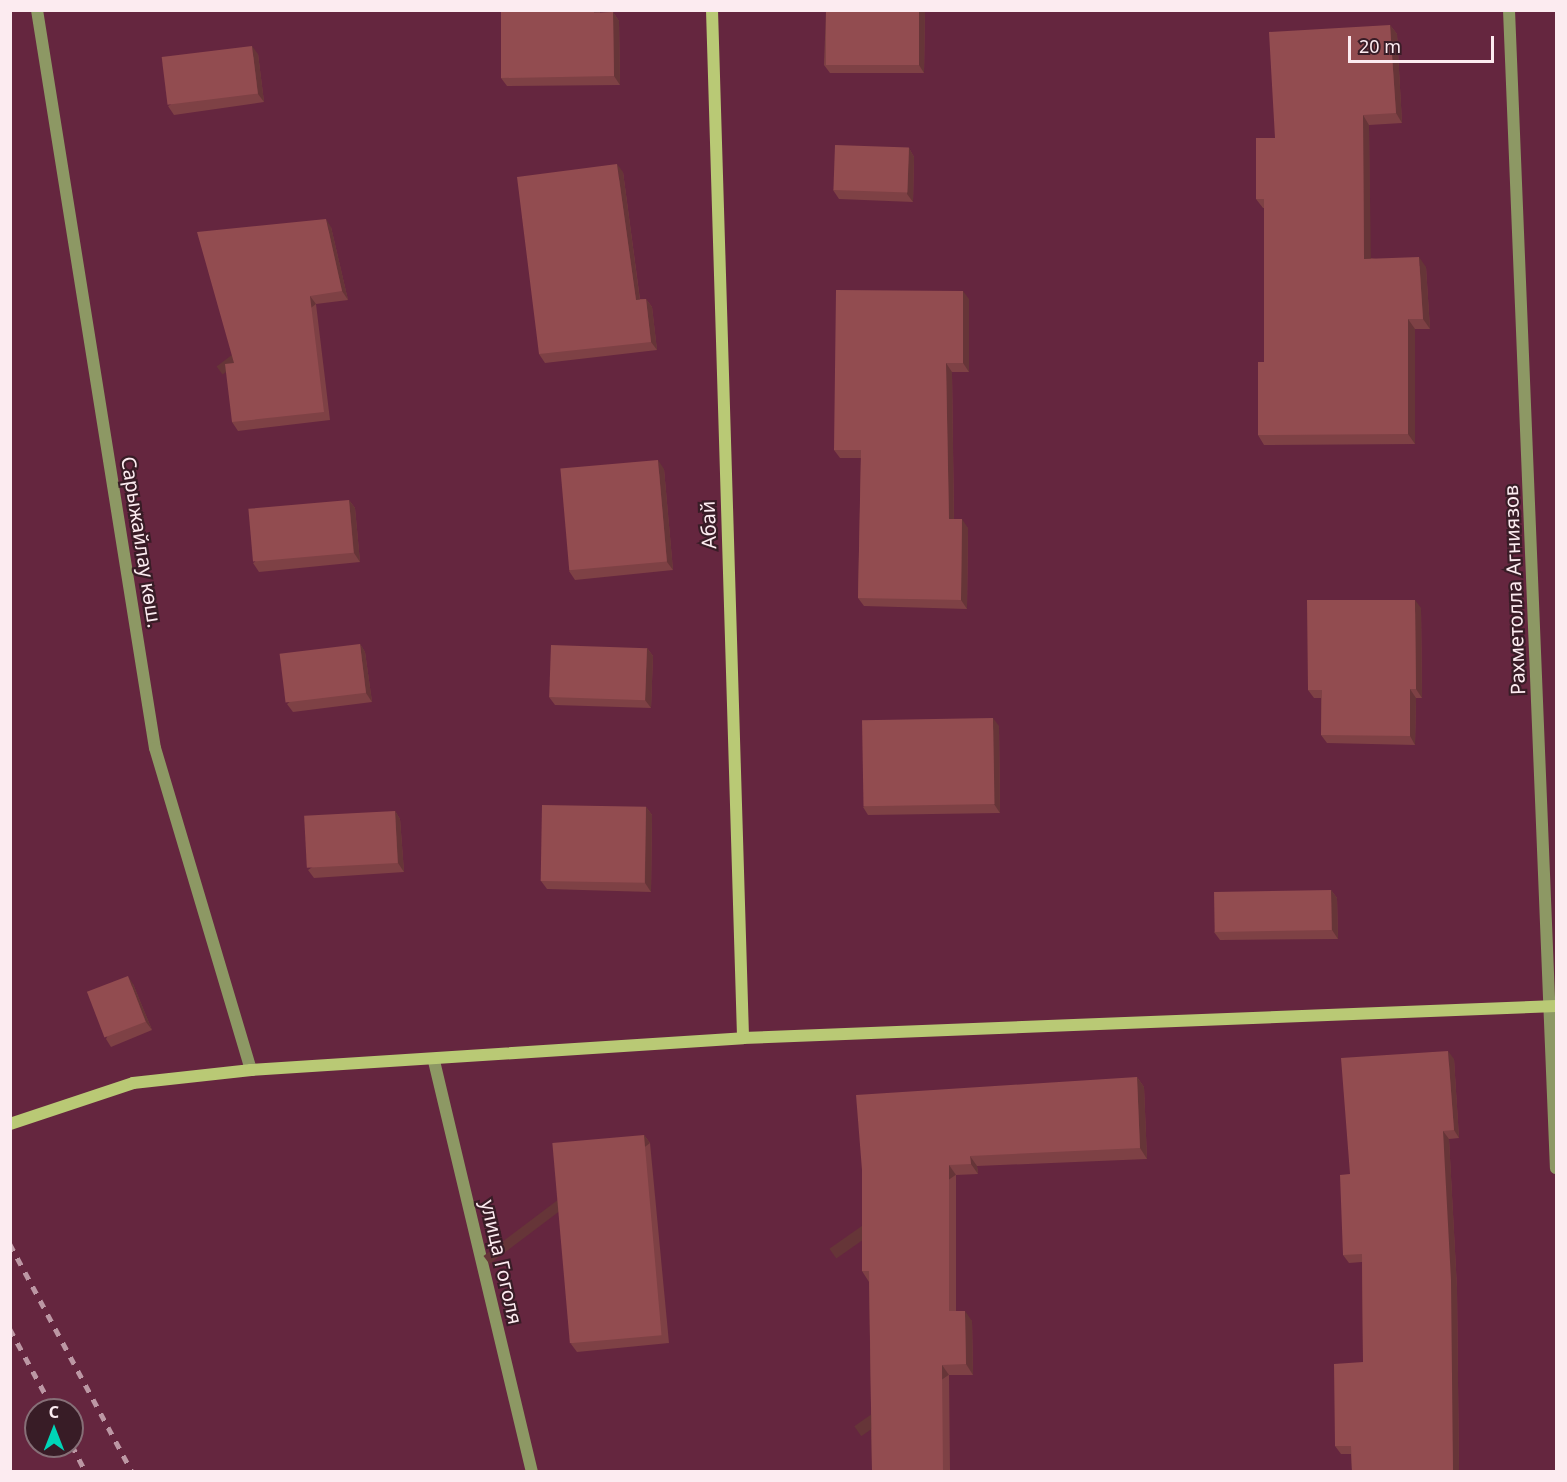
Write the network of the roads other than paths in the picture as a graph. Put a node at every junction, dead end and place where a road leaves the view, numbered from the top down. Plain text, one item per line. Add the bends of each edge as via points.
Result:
1 (37, 10) edge
2 (712, 10) edge
3 (1509, 10) edge
4 (1553, 1006) edge
5 (743, 1038) junction
6 (434, 1061) junction
7 (252, 1070) junction
8 (10, 1124) edge
9 (1557, 1168) edge
10 (532, 1472) edge

1 - 7 street, Сарыжайлау көш. via 155,748
2 - 5 main road, Абай
3 - 4 street, Рахметолла Агниязов
4 - 5 main road
4 - 9 street, Рахметолла Агниязов
5 - 6 main road
6 - 7 main road
6 - 10 street, улица Гоголя
7 - 8 main road via 133,1083

